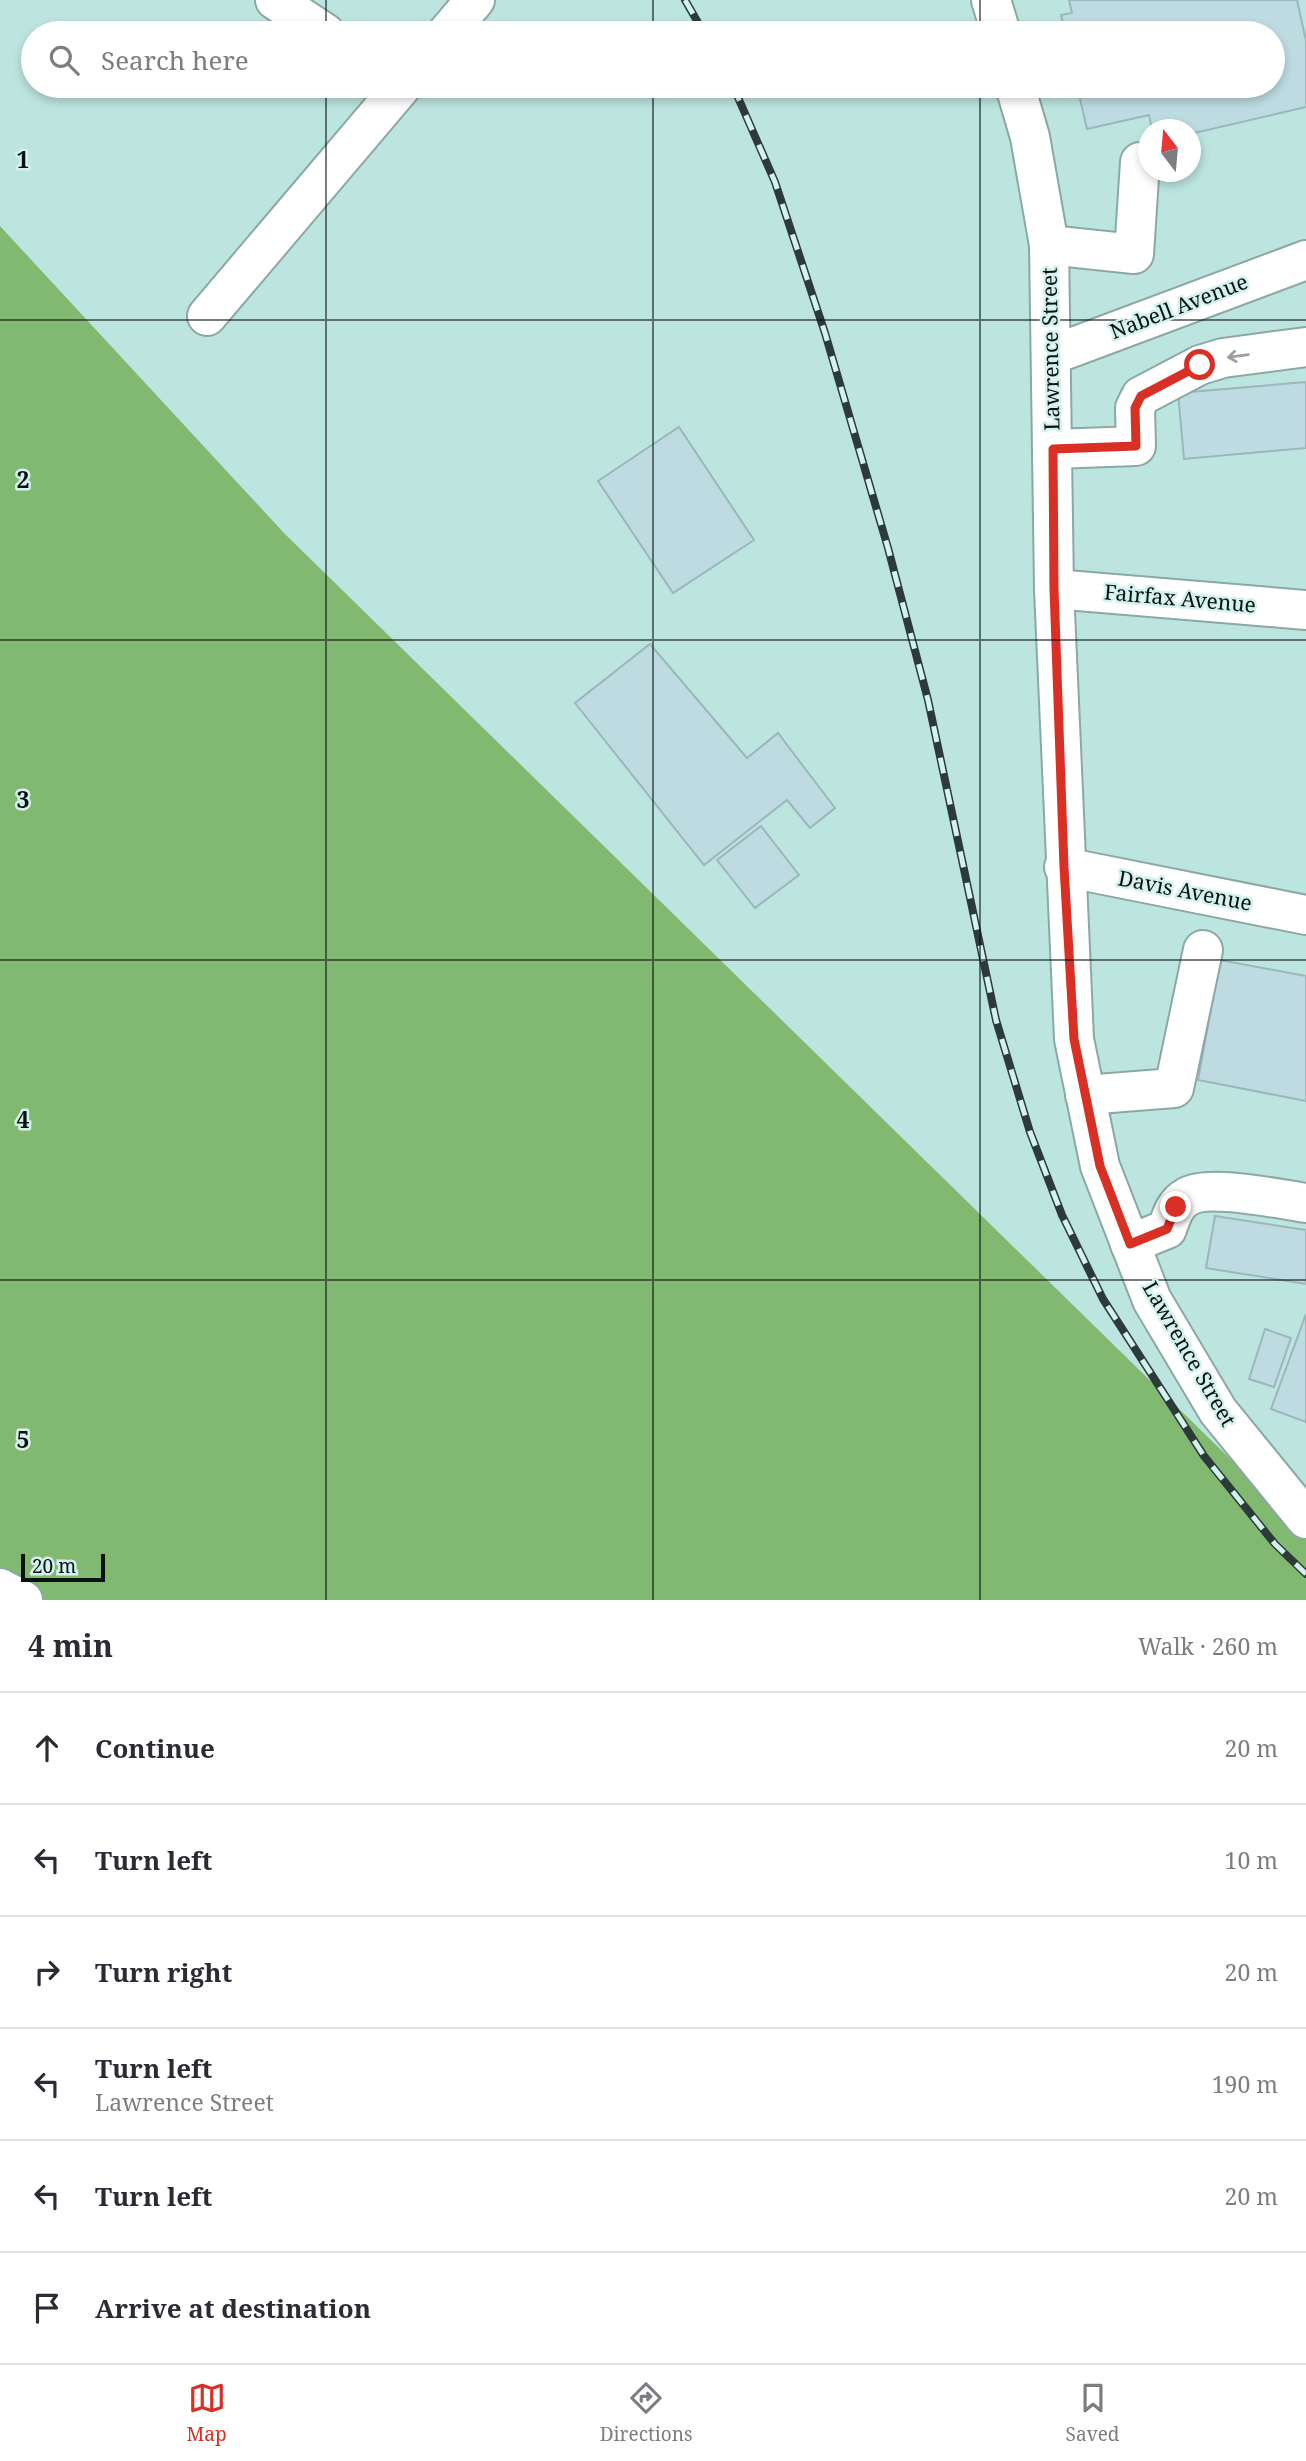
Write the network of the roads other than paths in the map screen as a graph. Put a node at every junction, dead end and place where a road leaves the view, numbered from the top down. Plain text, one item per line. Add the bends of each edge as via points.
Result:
1 (275, 0) edge
2 (475, 0) edge
3 (991, 0) edge
4 (307, 21) edge
5 (457, 21) edge
6 (997, 21) edge
7 (392, 98) edge
8 (1019, 98) edge
9 (1138, 182) edge
10 (1049, 245) junction
11 (1306, 260) edge
12 (207, 316) dead end
13 (1306, 347) edge
14 (1052, 355) junction
15 (1053, 449) junction
16 (1054, 589) junction
17 (1306, 610) edge
18 (1064, 867) junction
19 (1306, 915) edge
20 (1203, 950) dead end
21 (1086, 1095) junction
22 (1306, 1203) edge
23 (1130, 1244) junction
24 (1306, 1519) edge
25 (0, 1588) edge
26 (23, 1600) edge

1 - 4 street
2 - 5 street
3 - 6 street
7 - 12 street
8 - 10 street, Lawrence Street
9 - 10 street via 1133,254
10 - 14 street, Lawrence Street
11 - 14 street, Nabell Avenue
13 -> 15 street via 1223,358 1141,396 1135,408 1136,446
14 - 15 street, Lawrence Street
15 - 16 street, Lawrence Street
16 - 17 street, Fairfax Avenue
16 - 18 street, Lawrence Street
18 - 19 street, Davis Avenue
18 - 21 street, Lawrence Street via 1074,1039
20 - 21 street via 1174,1088
21 - 23 street, Lawrence Street via 1100,1166
22 - 23 street via 1221,1192 1188,1196 1176,1207 1167,1229
23 - 24 street, Lawrence Street via 1152,1300 1218,1411
25 - 26 street

